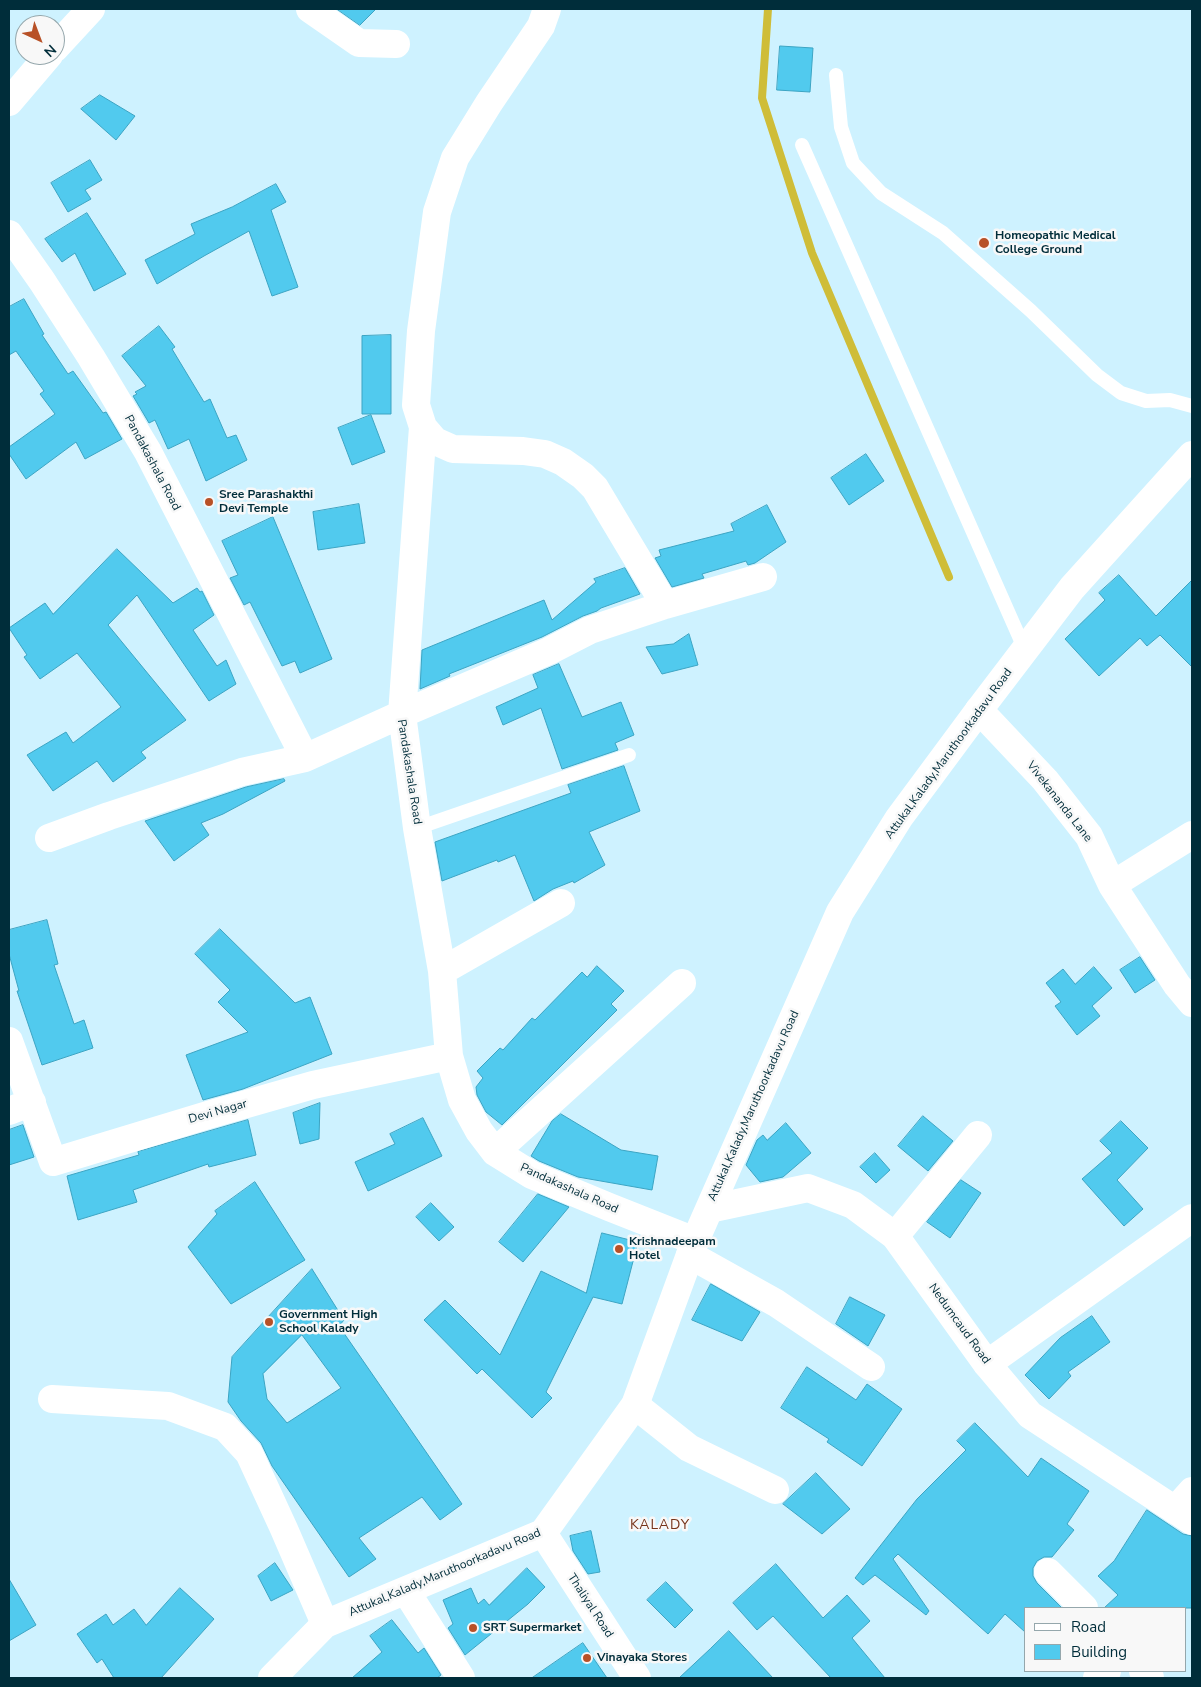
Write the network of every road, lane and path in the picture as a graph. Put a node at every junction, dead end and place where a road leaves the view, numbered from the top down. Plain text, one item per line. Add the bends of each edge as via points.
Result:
1 (91, 9) edge
2 (310, 9) edge
3 (547, 9) edge
4 (65, 37) edge
5 (396, 44) dead end
6 (40, 65) edge
7 (836, 75) dead end
8 (9, 102) edge
9 (802, 145) dead end
10 (9, 234) edge
11 (1192, 406) edge
12 (423, 427) junction
13 (1192, 455) edge
14 (763, 577) dead end
15 (665, 605) junction
16 (1025, 650) junction
17 (979, 710) junction
18 (402, 714) junction
19 (629, 755) dead end
20 (304, 758) junction
21 (418, 828) junction
22 (1192, 835) edge
23 (49, 838) dead end
24 (1112, 885) junction
25 (562, 903) dead end
26 (442, 971) junction
27 (682, 983) dead end
28 (1192, 1002) edge
29 (9, 1041) edge
30 (449, 1056) junction
31 (20, 1106) edge
32 (978, 1135) dead end
33 (495, 1152) junction
34 (709, 1208) junction
35 (1192, 1218) edge
36 (895, 1236) junction
37 (692, 1248) junction
38 (987, 1364) junction
39 (871, 1367) dead end
40 (52, 1399) dead end
41 (634, 1405) junction
42 (775, 1490) dead end
43 (1186, 1507) edge
44 (543, 1533) junction
45 (1048, 1572) dead end
46 (406, 1591) junction
47 (1083, 1607) edge
48 (325, 1624) junction
49 (272, 1678) edge
50 (461, 1678) edge
51 (637, 1678) edge

1 - 4 street
2 - 5 street via 359,42
3 - 12 street via 541,26 455,158 437,212 416,396
6 - 8 street
7 - 11 lane via 841,127 853,163 881,193 943,233 1120,393 1146,401 1170,400
9 - 16 lane
10 - 20 street, Pandakashala Road via 92,357 148,452
12 - 15 street via 435,441 453,449 545,454 576,471 595,488
12 - 18 street
13 - 16 street, Attukal,Kalady,Maruthoorkadavu Road via 1072,588
14 - 15 street
15 - 18 street via 590,630
16 - 17 street, Attukal,Kalady,Maruthoorkadavu Road
17 - 24 street, Vivekananda Lane via 1045,780 1090,836
17 - 34 street, Attukal,Kalady,Maruthoorkadavu Road via 900,818 840,912
18 - 20 street, Pandakashala Road
18 - 21 street, Pandakashala Road
19 - 21 lane
20 - 23 street via 242,772
21 - 26 street, Pandakashala Road
22 - 24 street
24 - 28 street, Vivekananda Lane via 1177,985
25 - 26 street
26 - 30 street, Pandakashala Road
27 - 33 street
29 - 31 street, Devi Nagar
30 - 31 street, Devi Nagar via 312,1085 52,1162
30 - 33 street, Pandakashala Road via 462,1100
32 - 36 street
33 - 37 street, Pandakashala Road via 532,1175
34 - 36 street, Nedumcaud Road via 808,1188 853,1205
34 - 37 street, Attukal,Kalady,Maruthoorkadavu Road
35 - 38 street
36 - 38 street, Nedumcaud Road
37 - 39 street, Pandakashala Road
37 - 41 street, Attukal,Kalady,Maruthoorkadavu Road
38 - 43 street, Nedumcaud Road via 1030,1415
40 - 48 street via 168,1406 225,1427 249,1454
41 - 42 street via 690,1448
41 - 44 street, Attukal,Kalady,Maruthoorkadavu Road
44 - 46 street, Attukal,Kalady,Maruthoorkadavu Road
44 - 51 street, Thaliyal Road
45 - 47 street
46 - 48 street, Attukal,Kalady,Maruthoorkadavu Road
46 - 50 street
48 - 49 street, Attukal,Kalady,Maruthoorkadavu Road

